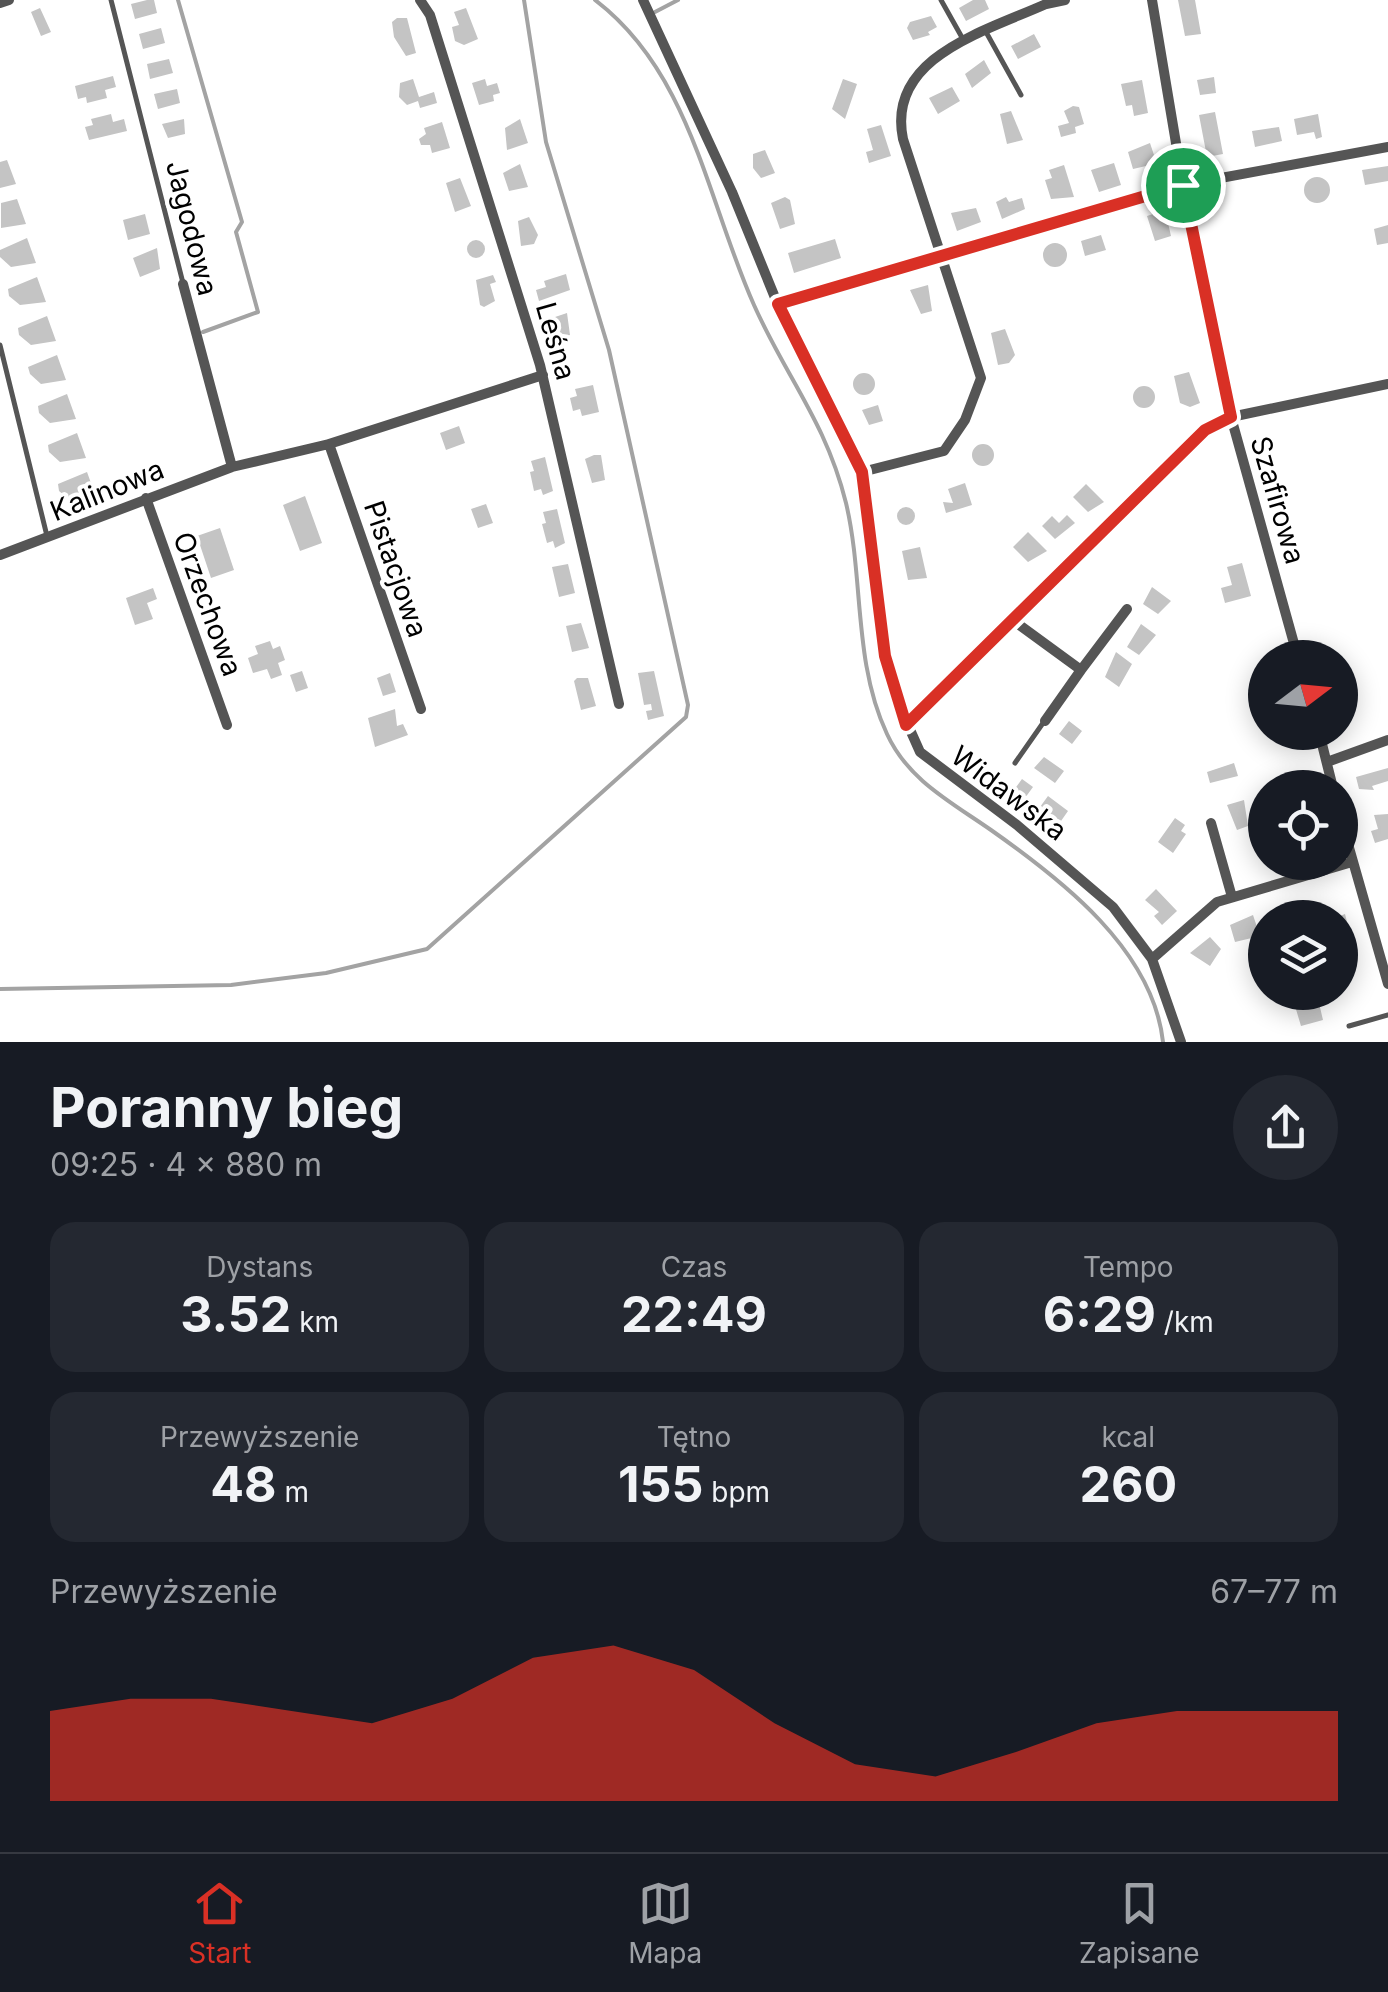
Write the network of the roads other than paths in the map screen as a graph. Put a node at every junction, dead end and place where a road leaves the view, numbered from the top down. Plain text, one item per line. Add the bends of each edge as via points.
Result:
1 (9, 0) edge
2 (110, 0) edge
3 (420, 0) edge
4 (941, 0) edge
5 (1065, 0) edge
6 (1152, 0) edge
7 (647, 1) edge
8 (0, 3) edge
9 (986, 32) junction
10 (965, 42) junction
11 (1021, 95) dead end
12 (1388, 146) edge
13 (1183, 185) junction
14 (942, 258) junction
15 (183, 284) joint
16 (778, 304) junction
17 (0, 345) edge
18 (543, 375) junction
19 (1388, 384) edge
20 (1231, 417) junction
21 (329, 444) junction
22 (232, 466) junction
23 (862, 472) junction
24 (146, 498) junction
25 (48, 538) junction
26 (0, 555) edge
27 (1127, 609) dead end
28 (1014, 622) junction
29 (1293, 640) edge
30 (1080, 670) junction
31 (619, 704) dead end
32 (421, 710) dead end
33 (1045, 721) joint
34 (227, 725) dead end
35 (906, 725) junction
36 (1388, 740) edge
37 (1324, 750) edge
38 (1327, 762) junction
39 (1015, 763) dead end
40 (1329, 770) edge
41 (1211, 823) dead end
42 (1290, 880) edge
43 (1357, 880) edge
44 (1232, 897) junction
45 (1152, 959) junction
46 (1388, 984) edge
47 (1388, 1015) edge
48 (1349, 1026) dead end
49 (1181, 1042) edge

1 - 8 street
2 - 15 lane, Jagodowa
3 - 18 street, Leśna
4 - 10 lane
5 - 9 street
6 - 13 street, Szafirowa
7 - 16 street, Widawska
9 - 10 street
9 - 11 lane
10 - 14 street via 911,78 900,120
12 - 13 street
13 - 14 street
13 - 20 street, Szafirowa
14 - 16 street
14 - 23 street via 981,378 976,397 944,451
15 - 22 street, Jagodowa
16 - 23 street, Widawska
17 - 25 lane
18 - 21 street, Kalinowa
18 - 31 street, Leśna
19 - 20 street
20 - 28 street via 1205,430
20 - 29 street, Szafirowa
21 - 22 street, Kalinowa
21 - 32 street, Pistacjowa
22 - 24 street, Kalinowa
23 - 35 street, Widawska via 885,656
24 - 25 street, Kalinowa
24 - 34 street, Orzechowa
25 - 26 street, Kalinowa
27 - 30 street
28 - 30 street
28 - 35 street
30 - 33 street
33 - 39 lane
35 - 45 street, Widawska via 936,767 1018,825 1112,907
36 - 38 street
37 - 38 street
38 - 40 street
41 - 44 street
42 - 44 street
43 - 46 street
44 - 45 street via 1217,902
45 - 49 street, Widawska
47 - 48 lane

